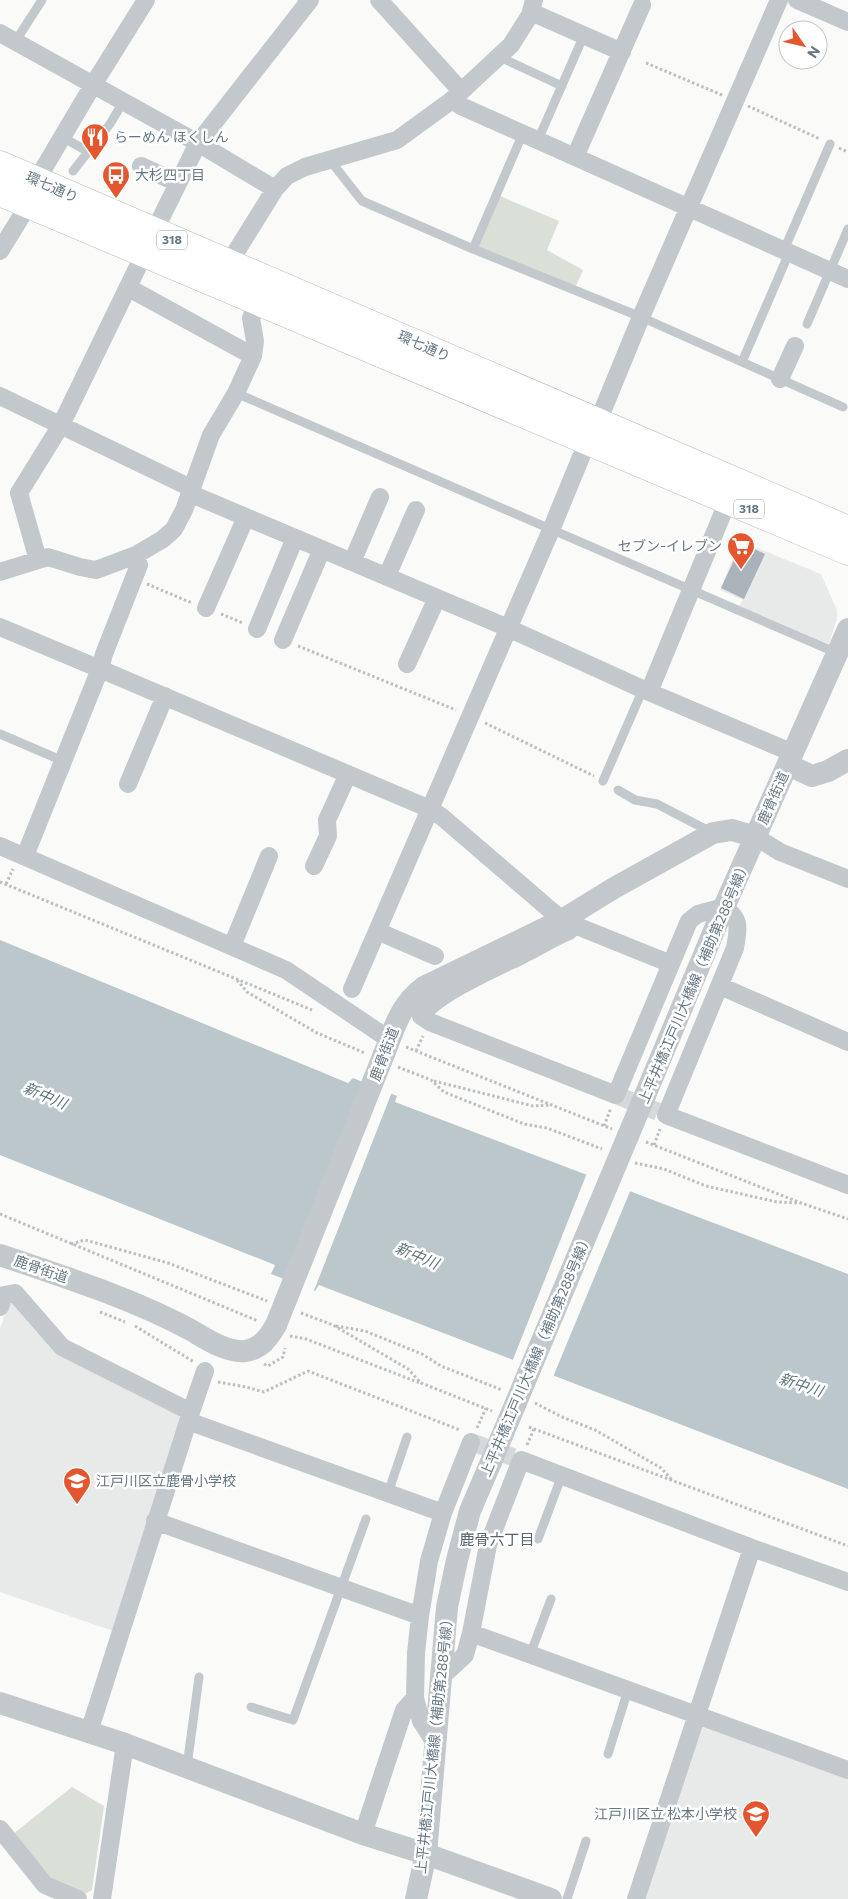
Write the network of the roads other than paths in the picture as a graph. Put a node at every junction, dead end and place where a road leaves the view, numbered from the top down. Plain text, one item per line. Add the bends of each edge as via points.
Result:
1 (42, 0) edge
2 (146, 0) edge
3 (310, 0) edge
4 (379, 0) edge
5 (779, 0) edge
6 (797, 0) edge
7 (642, 5) dead end
8 (532, 6) edge
9 (848, 22) edge
10 (0, 33) edge
11 (584, 35) junction
12 (15, 42) junction
13 (622, 52) junction
14 (499, 55) junction
15 (93, 84) junction
16 (562, 86) junction
17 (457, 95) junction
18 (123, 102) junction
19 (62, 137) junction
20 (531, 137) junction
21 (198, 143) junction
22 (830, 144) dead end
23 (86, 151) junction
24 (575, 157) junction
25 (329, 160) junction
26 (0, 165) edge
27 (141, 166) dead end
28 (73, 171) dead end
29 (178, 184) junction
30 (275, 189) junction
31 (0, 192) edge
32 (34, 193) junction
33 (689, 208) junction
34 (848, 229) edge
35 (149, 242) junction
36 (473, 249) junction
37 (0, 251) edge
38 (787, 252) junction
39 (229, 263) junction
40 (830, 271) junction
41 (848, 279) edge
42 (129, 288) junction
43 (258, 301) junction
44 (641, 317) junction
45 (342, 324) junction
46 (807, 324) dead end
47 (795, 346) dead end
48 (253, 356) junction
49 (742, 362) junction
50 (780, 379) junction
51 (236, 393) junction
52 (0, 396) edge
53 (604, 407) junction
54 (843, 407) dead end
55 (61, 425) junction
56 (581, 457) junction
57 (654, 458) junction
58 (190, 490) junction
59 (380, 497) dead end
60 (416, 510) dead end
61 (848, 512) edge
62 (722, 515) junction
63 (246, 517) junction
64 (551, 530) junction
65 (848, 530) edge
66 (295, 538) junction
67 (322, 549) junction
68 (848, 551) edge
69 (136, 555) junction
70 (38, 560) junction
71 (352, 562) junction
72 (848, 569) edge
73 (0, 572) edge
74 (387, 576) junction
75 (691, 591) junction
76 (437, 598) junction
77 (206, 608) road end
78 (0, 627) edge
79 (508, 628) junction
80 (257, 629) road end
81 (848, 629) edge
82 (283, 640) road end
83 (837, 654) junction
84 (407, 664) dead end
85 (100, 669) junction
86 (646, 691) junction
87 (164, 696) junction
88 (0, 734) edge
89 (790, 759) junction
90 (848, 760) edge
91 (63, 761) junction
92 (348, 774) junction
93 (603, 780) road end
94 (128, 784) dead end
95 (618, 790) dead end
96 (430, 809) junction
97 (713, 833) junction
98 (756, 837) junction
99 (0, 846) edge
100 (25, 856) junction
101 (269, 856) dead end
102 (314, 866) dead end
103 (848, 879) edge
104 (724, 907) junction
105 (568, 922) junction
106 (377, 930) junction
107 (232, 946) junction
108 (435, 956) dead end
109 (671, 964) junction
110 (720, 986) junction
111 (352, 989) dead end
112 (848, 1042) edge
113 (385, 1054) junction
114 (848, 1185) edge
115 (0, 1255) edge
116 (0, 1307) edge
117 (205, 1371) dead end
118 (190, 1416) junction
119 (407, 1437) dead end
120 (473, 1439) road end
121 (562, 1476) junction
122 (388, 1493) junction
123 (443, 1512) junction
124 (366, 1519) dead end
125 (155, 1521) junction
126 (538, 1539) dead end
127 (752, 1548) junction
128 (848, 1582) edge
129 (342, 1589) junction
130 (551, 1599) dead end
131 (420, 1616) junction
132 (470, 1633) junction
133 (530, 1655) junction
134 (199, 1677) dead end
135 (441, 1677) junction
136 (628, 1690) junction
137 (415, 1698) junction
138 (0, 1703) edge
139 (251, 1707) dead end
140 (698, 1716) junction
141 (88, 1732) junction
142 (435, 1743) junction
143 (124, 1744) junction
144 (608, 1754) dead end
145 (186, 1768) junction
146 (848, 1770) edge
147 (0, 1829) edge
148 (363, 1834) junction
149 (586, 1841) dead end
150 (426, 1854) junction
151 (78, 1899) edge
152 (102, 1899) edge
153 (416, 1899) edge
154 (551, 1899) edge
155 (567, 1899) edge
156 (636, 1899) edge

1 - 12 lane
2 - 15 street
3 - 21 street
4 - 17 street
5 - 33 street
6 - 9 street
7 - 13 street
8 - 11 street
8 - 14 street via 511,45
10 - 12 street
11 - 13 street
11 - 16 lane
12 - 15 street
13 - 24 street
14 - 16 lane
14 - 17 street
15 - 18 street
15 - 19 street
16 - 20 lane
17 - 20 street via 461,106
17 - 25 street via 397,140
18 - 21 street
18 - 23 lane via 110,124
19 - 23 lane
19 - 32 street
20 - 24 street
20 - 36 lane
21 - 29 street
21 - 30 street
22 - 38 lane
23 - 28 lane
24 - 33 street
25 - 30 street via 305,166 287,176
25 - 36 lane via 362,200
26 - 32 main road, 環七通り / 318
27 - 29 street
29 - 35 street
30 - 39 street
31 - 32 main road, 環七通り / 318
32 - 35 main road, 環七通り / 318
32 - 37 street
33 - 38 street
33 - 44 street
34 - 40 lane
35 - 39 main road, 環七通り / 318
35 - 42 street
35 - 43 main road, 環七通り / 318
36 - 44 lane
38 - 40 street
38 - 49 lane
39 - 45 main road, 環七通り / 318
40 - 41 street
40 - 46 lane
42 - 48 street
42 - 55 street
43 - 45 main road, 環七通り / 318
43 - 48 street via 251,318 255,341
44 - 49 lane
44 - 53 street
45 - 53 main road via 394,325 479,354
45 - 56 main road via 378,362 416,383
45 - 57 main road, 環七通り / 318
47 - 50 street
48 - 51 street
49 - 50 lane
50 - 54 lane
51 - 58 street via 211,436
51 - 64 lane
52 - 55 street
53 - 61 main road
55 - 58 street
55 - 70 street via 19,493
56 - 62 main road
56 - 64 street
57 - 65 main road, 環七通り / 318
57 - 68 main road, 環七通り / 318
58 - 63 street
58 - 69 street via 174,530
59 - 71 street
60 - 74 street
62 - 72 main road
62 - 75 street
63 - 66 street
63 - 77 street
64 - 75 lane
64 - 79 street
66 - 67 street
66 - 80 street
67 - 71 street
67 - 82 street
69 - 70 street via 96,570 48,557
69 - 85 street via 139,565 135,579
70 - 73 street
71 - 74 street
74 - 76 street
75 - 83 lane
75 - 86 street
76 - 79 street
76 - 84 street
78 - 85 street
79 - 86 street
79 - 96 street
81 - 83 street
83 - 89 street
85 - 87 street
85 - 91 street
86 - 89 street
86 - 93 lane
87 - 92 street
87 - 94 street
88 - 91 lane
89 - 90 street, 鹿骨街道 via 812,776
89 - 98 street, 鹿骨街道
91 - 100 street
92 - 96 street
92 - 102 street via 327,820 328,836
95 - 97 lane via 635,800 657,804
96 - 105 street
96 - 106 street
97 - 98 street, 鹿骨街道 via 732,830
97 - 105 street, 鹿骨街道 via 614,888
98 - 103 street via 780,852
98 - 104 street, 上平井橋江戸川大橋線（補助第288号線）
99 - 100 street
100 - 107 street
101 - 107 street
104 - 109 street via 698,914 689,921
104 - 110 street via 738,923 735,948
104 - 135 street, 上平井橋江戸川大橋線（補助第288号線）, bridge via 470,1512 447,1607
105 - 109 street
105 - 109 street via 569,931 440,998 421,1016 616,1095
105 - 113 street, 鹿骨街道 via 424,987 408,1001 399,1016
106 - 108 street
106 - 111 street
107 - 113 street via 286,970
110 - 112 street
110 - 114 street via 666,1115
113 - 115 street, 鹿骨街道, bridge via 276,1328 254,1348 245,1351 229,1349 124,1298
116 - 118 street via 4,1295 14,1293 62,1347
117 - 118 street
118 - 122 street
118 - 125 street
119 - 122 lane
120 - 123 street
121 - 126 lane
121 - 127 street
121 - 132 street via 521,1460 488,1545
122 - 123 street
123 - 131 street via 429,1560
124 - 129 lane
125 - 129 street
125 - 141 street
127 - 128 street
127 - 140 street
129 - 131 street
129 - 139 lane via 293,1720
130 - 133 lane
131 - 137 street
132 - 133 street
132 - 135 street via 464,1655
133 - 136 street
134 - 145 lane
135 - 142 street, 上平井橋江戸川大橋線（補助第288号線）
136 - 140 street
136 - 144 lane
137 - 142 street via 421,1721
137 - 148 street via 404,1710
138 - 141 street
140 - 146 street
140 - 156 street
141 - 143 street
142 - 150 street, 上平井橋江戸川大橋線（補助第288号線）
143 - 145 street
143 - 152 street
145 - 148 street
147 - 151 street via 45,1885
148 - 150 street
149 - 155 lane
150 - 153 street, 上平井橋江戸川大橋線（補助第288号線）
150 - 154 street

